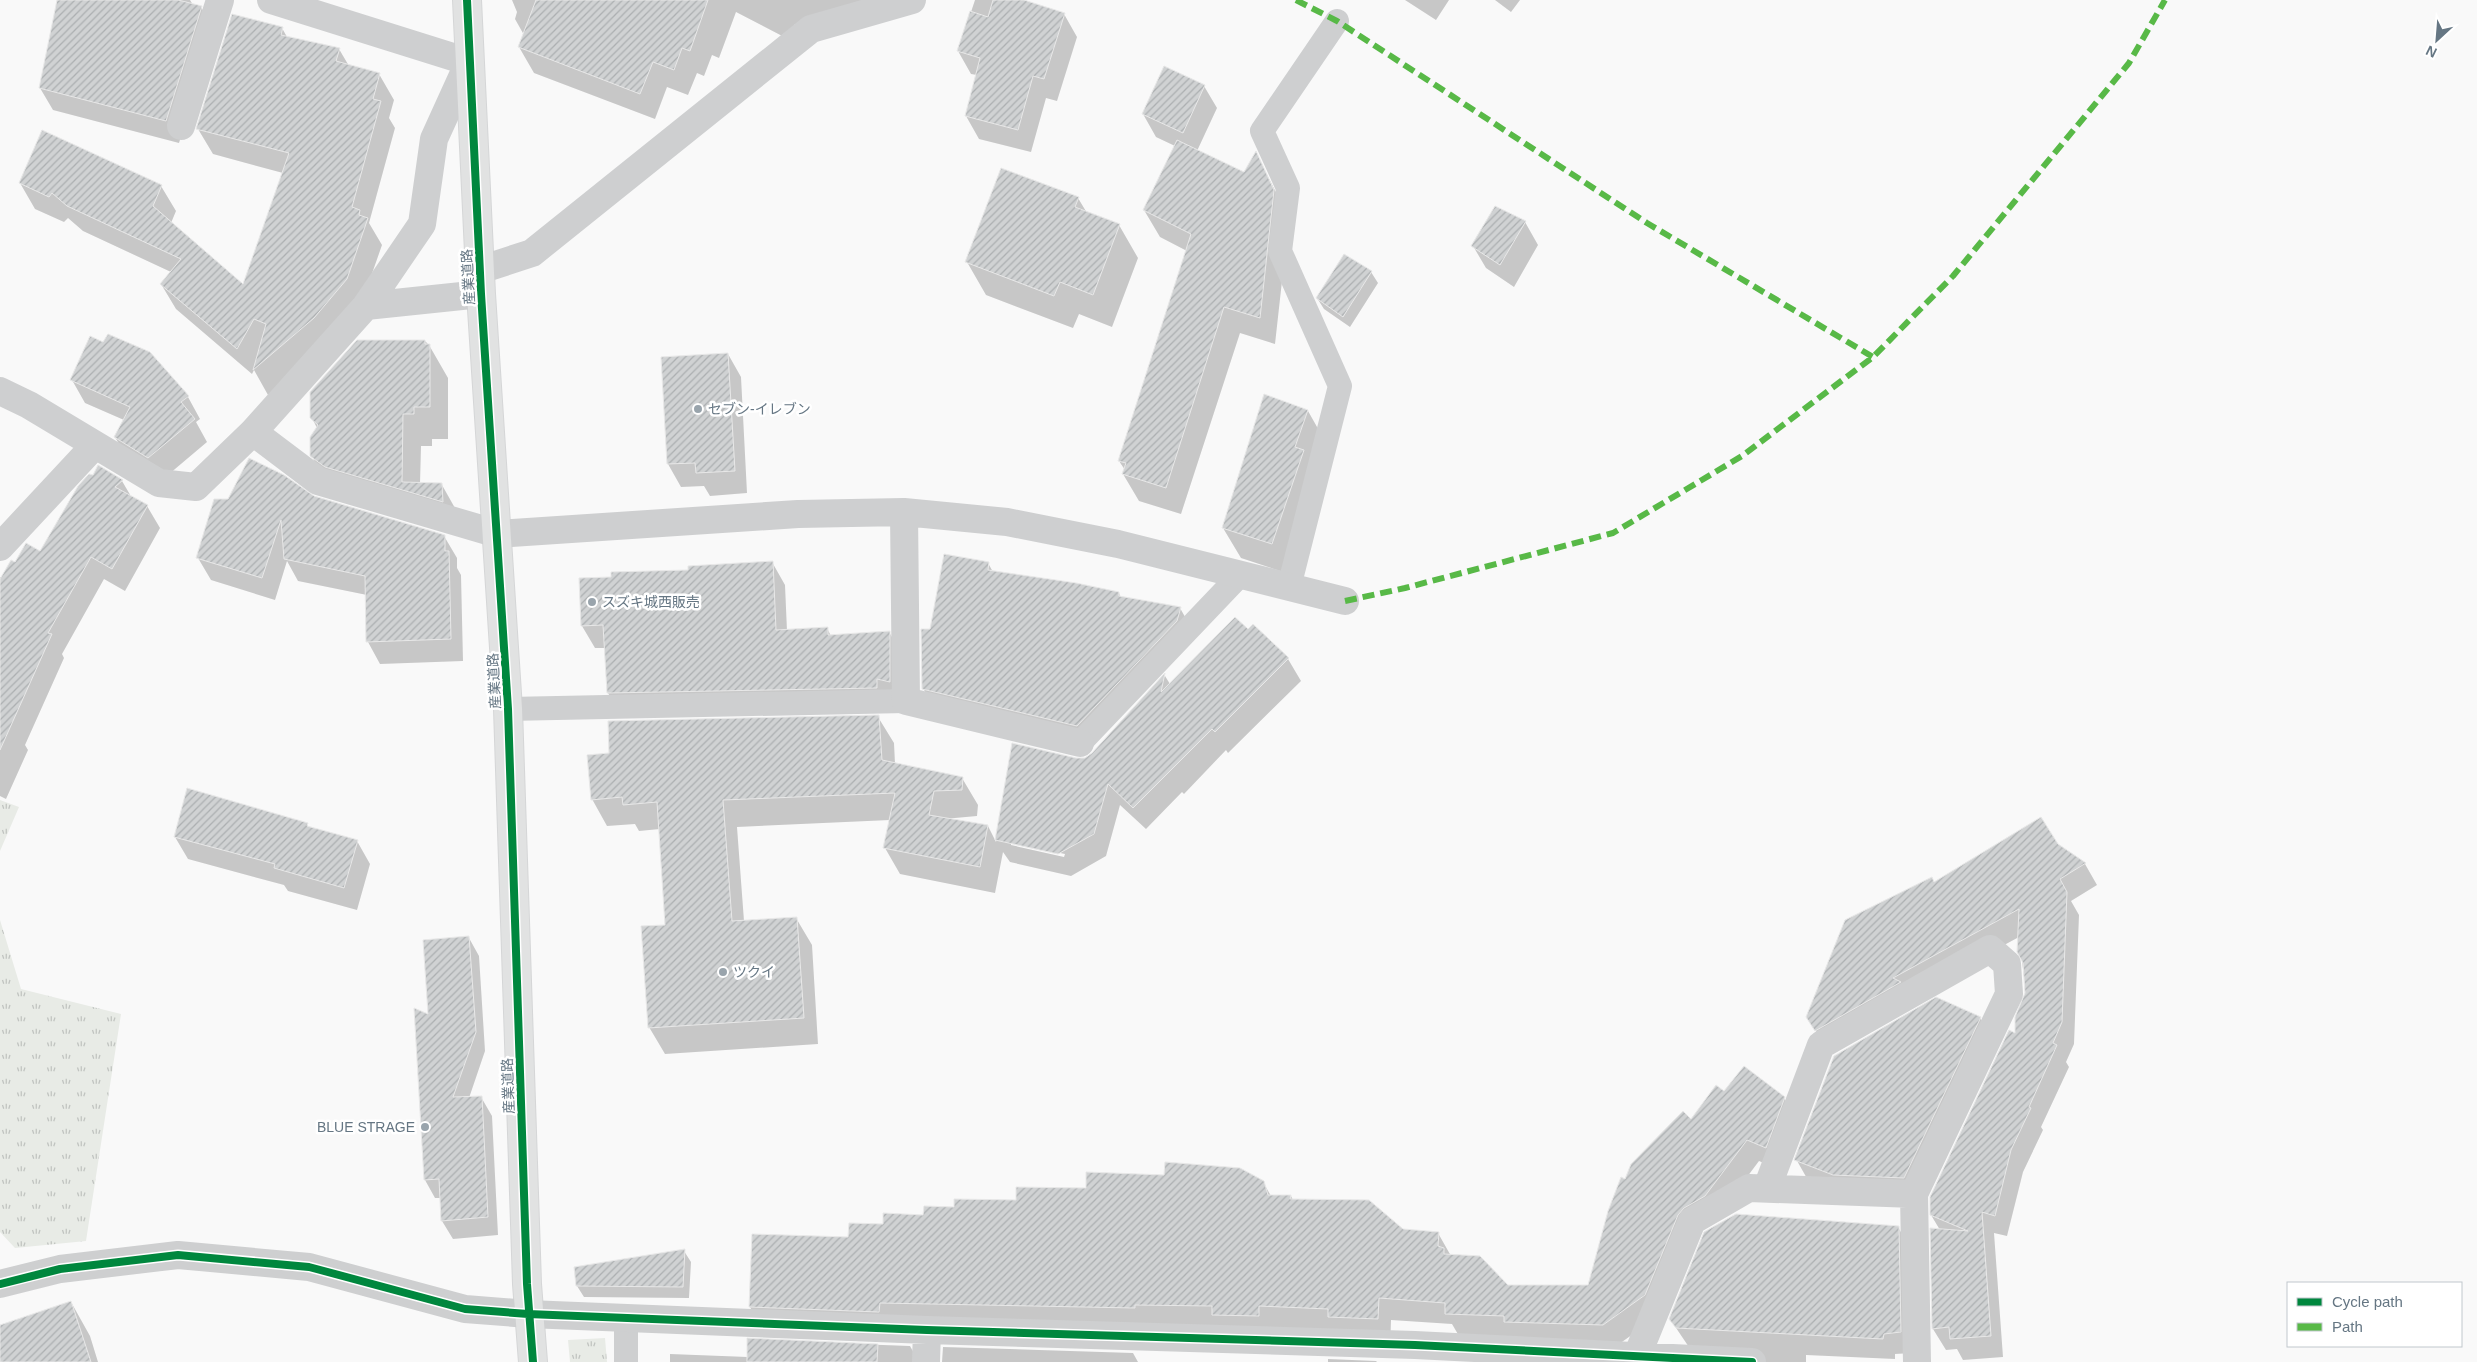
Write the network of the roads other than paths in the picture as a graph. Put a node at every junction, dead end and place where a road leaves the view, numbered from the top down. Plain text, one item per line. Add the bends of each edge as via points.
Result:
1 (220, 0) edge
2 (271, 0) edge
3 (466, 0) edge
4 (912, 0) edge
5 (313, 6) edge
6 (1337, 21) dead end
7 (469, 62) junction
8 (181, 126) dead end
9 (480, 282) junction
10 (366, 306) junction
11 (0, 391) edge
12 (253, 432) junction
13 (95, 445) junction
14 (904, 512) junction
15 (498, 534) junction
16 (0, 547) edge
17 (1241, 574) junction
18 (1289, 587) junction
19 (1345, 601) dead end
20 (906, 701) junction
21 (508, 709) junction
22 (1080, 743) joint
23 (1767, 1188) junction
24 (1914, 1194) junction
25 (0, 1284) edge
26 (528, 1314) junction
27 (626, 1318) junction
28 (927, 1330) junction
29 (1415, 1354) edge
30 (1638, 1356) junction
31 (533, 1362) edge
32 (626, 1362) edge
33 (926, 1362) edge
34 (1752, 1362) edge
35 (1917, 1362) edge

1 - 8 street
2 - 5 street
3 - 7 street, 産業道路
4 - 9 street via 811,29 532,253
5 - 7 street
6 - 18 lane via 1262,131 1288,188 1280,251 1340,386
7 - 9 street, 産業道路
7 - 10 street via 434,139 422,224
9 - 10 street
9 - 15 street, 産業道路
10 - 12 street
11 - 13 street
12 - 13 street via 196,487 158,483
12 - 15 street via 318,481
13 - 16 street
14 - 15 street via 798,514
14 - 17 street via 1007,522 1118,544
14 - 20 street
15 - 21 street, 産業道路
17 - 18 street
17 - 22 lane
18 - 19 street
20 - 21 lane
20 - 22 street
21 - 26 street, 産業道路
23 - 24 street
23 - 24 street via 1821,1045 1990,949 2007,964 2010,994
23 - 30 street via 1749,1188 1692,1220
24 - 35 street
25 - 26 street via 60,1269 178,1255 309,1267 465,1308
26 - 27 street
26 - 31 street, 産業道路
27 - 28 street
27 - 32 lane
28 - 29 street
28 - 33 street
29 - 30 street
30 - 34 street

